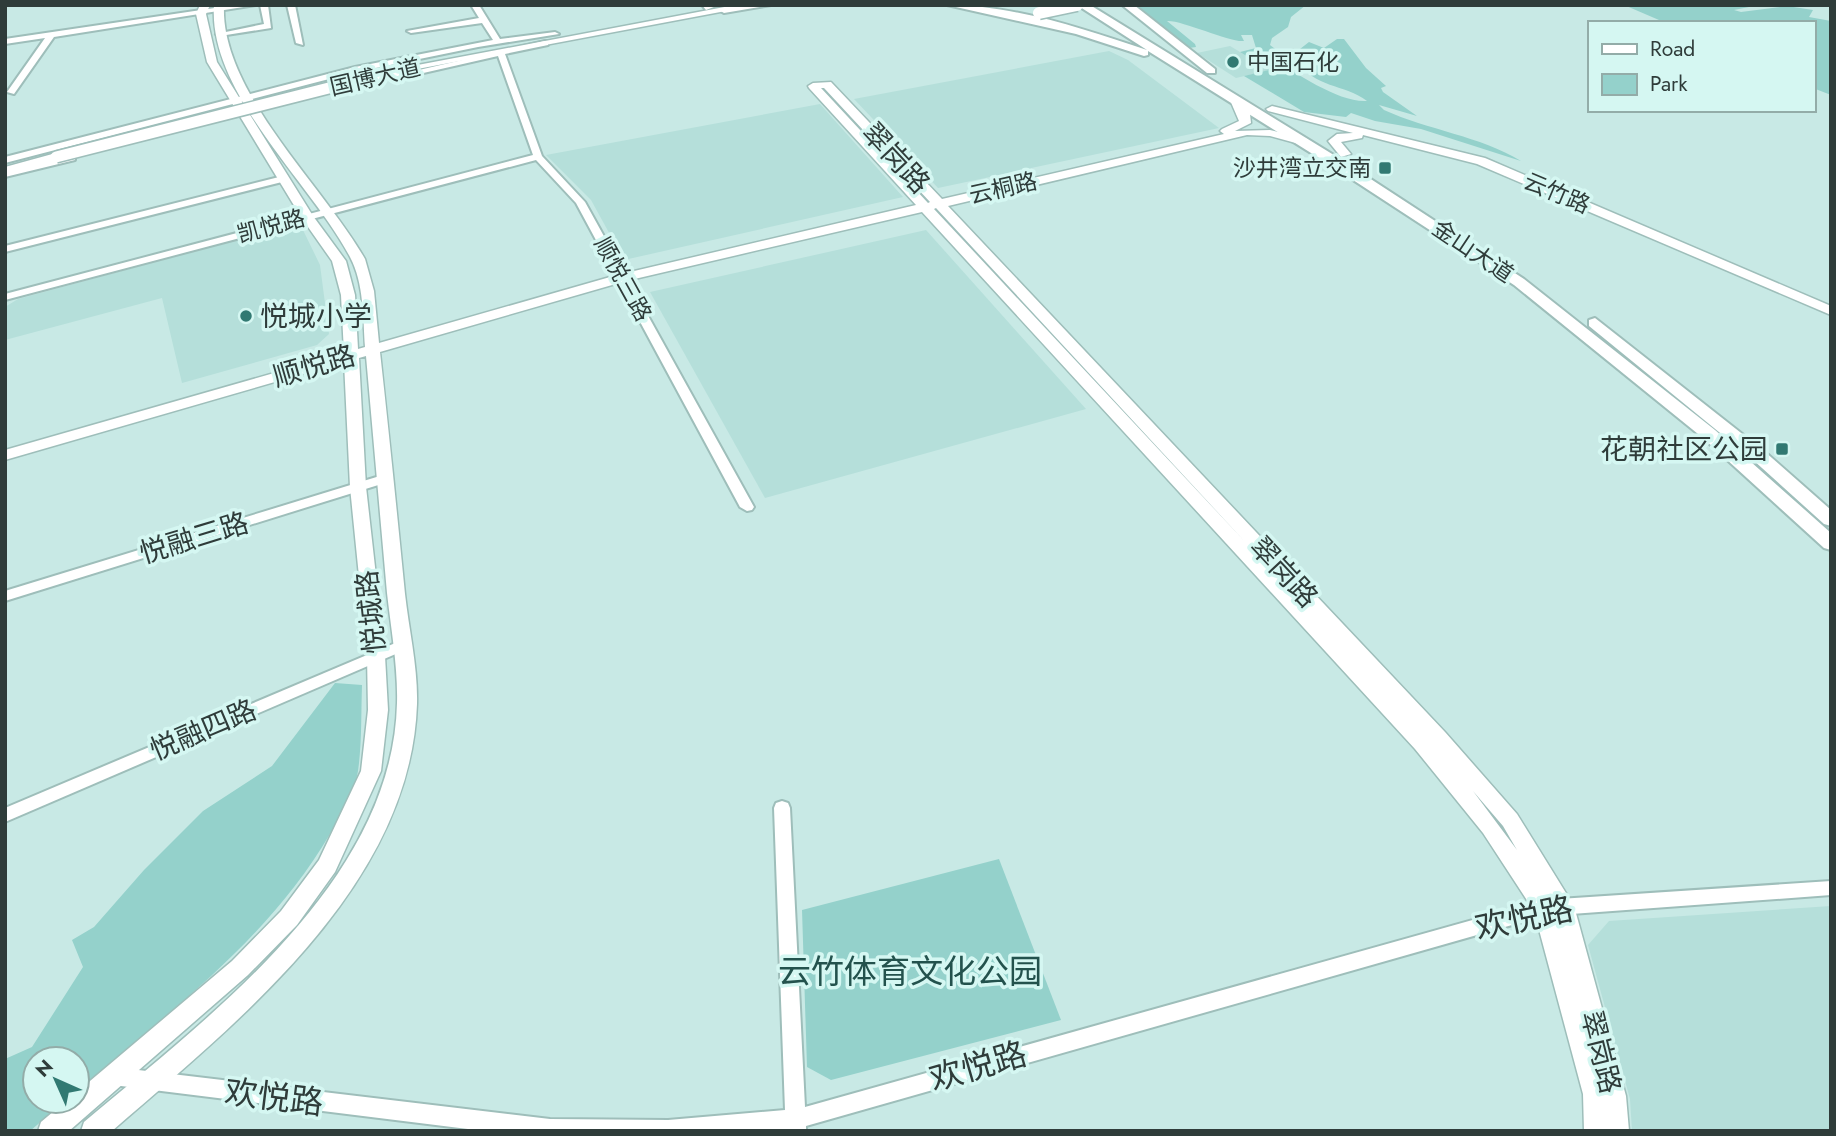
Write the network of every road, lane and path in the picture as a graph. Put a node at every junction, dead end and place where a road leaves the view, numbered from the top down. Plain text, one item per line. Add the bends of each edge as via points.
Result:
1 (252, 5) edge
2 (264, 5) edge
3 (292, 5) edge
4 (475, 5) edge
5 (749, 5) edge
6 (766, 5) edge
7 (952, 5) edge
8 (975, 5) edge
9 (1068, 5) edge
10 (1077, 5) edge
11 (1082, 5) edge
12 (1103, 5) edge
13 (1126, 5) edge
14 (715, 7) edge
15 (217, 8) edge
16 (203, 9) edge
17 (484, 20) junction
18 (411, 31) dead end
19 (220, 34) junction
20 (51, 36) junction
21 (556, 37) junction
22 (497, 41) junction
23 (5, 43) edge
24 (300, 43) dead end
25 (1144, 53) junction
26 (501, 54) junction
27 (1217, 76) junction
28 (11, 92) dead end
29 (1236, 100) junction
30 (245, 106) junction
31 (1272, 109) junction
32 (1303, 141) junction
33 (55, 154) junction
34 (537, 154) junction
35 (1345, 154) junction
36 (5, 161) edge
37 (5, 172) edge
38 (283, 179) junction
39 (928, 202) junction
40 (313, 212) junction
41 (5, 249) edge
42 (620, 274) junction
43 (5, 290) edge
44 (5, 297) edge
45 (1831, 311) edge
46 (1831, 317) edge
47 (372, 344) junction
48 (351, 350) junction
49 (5, 442) edge
50 (5, 455) edge
51 (383, 479) junction
52 (358, 487) junction
53 (747, 507) dead end
54 (1831, 520) edge
55 (1831, 544) edge
56 (5, 596) edge
57 (401, 646) junction
58 (376, 656) junction
59 (782, 808) dead end
60 (5, 815) edge
61 (1831, 888) edge
62 (1554, 907) junction
63 (113, 1076) junction
64 (149, 1082) junction
65 (796, 1125) edge
66 (50, 1131) edge
67 (93, 1131) edge
68 (1597, 1131) edge
69 (1616, 1131) edge

1 - 15 street
2 - 19 street via 268,26
3 - 24 street
4 - 17 street
5 - 14 main road, 国博大道
6 - 14 highway
7 - 25 highway via 1079,31
8 - 10 highway, bridge via 1039,13
9 - 25 highway
11 - 29 highway, 金山大道
12 - 27 highway, 金山大道
13 - 27 highway
14 - 21 main road, 国博大道
14 - 21 main road, 国博大道
15 - 16 street
15 - 19 main road, 悦城路
16 - 20 street
16 - 30 main road, 悦城路 via 212,62
17 - 18 street
17 - 22 street
19 - 30 main road, 悦城路
20 - 23 street
20 - 28 street
21 - 22 street
21 - 26 street
21 - 33 main road, 国博大道, bridge via 410,65
22 - 30 street
25 - 29 highway via 1210,93
26 - 30 street
26 - 34 street, 顺悦三路
27 - 31 highway, 金山大道
29 - 32 highway, 金山大道
29 - 39 main road, 云桐路 via 1245,118 1240,127
30 - 36 street
30 - 37 street
30 - 38 main road, 悦城路
30 - 40 main road, 悦城路
31 - 35 highway, 金山大道
31 - 45 main road, 云竹路 via 1481,162
32 - 39 main road, 云桐路 via 1247,132
32 - 55 highway, 金山大道 via 1519,282 1709,434
33 - 36 main road, 国博大道
33 - 37 main road, 国博大道
34 - 40 street, 凯悦路
34 - 42 street, 顺悦三路 via 580,202
35 - 46 main road, 云竹路 via 1334,141 1355,136 1478,164
35 - 54 highway, 金山大道 via 1536,278 1758,455
38 - 40 main road, 悦城路
38 - 41 street
39 - 39 main road, 翠岗路 via 828,83 813,86
39 - 42 main road, 云桐路
39 - 62 main road, 翠岗路 via 1422,744
40 - 43 street, 凯悦路
40 - 44 street, 凯悦路
40 - 47 main road, 悦城路 via 357,257 367,291
40 - 48 main road, 悦城路 via 339,261 348,295
42 - 47 main road, 顺悦路
42 - 53 street, 顺悦三路
47 - 48 main road, 顺悦路
47 - 51 main road, 悦城路
48 - 49 main road, 顺悦路
48 - 50 main road, 顺悦路
48 - 52 main road, 悦城路
51 - 52 street, 悦融三路
51 - 57 main road, 悦城路
52 - 56 street, 悦融三路
52 - 58 main road, 悦城路
57 - 58 street, 悦融四路
57 - 64 main road, 悦城路 via 407,703 398,769 351,872 314,925 264,981
58 - 60 street, 悦融四路
58 - 63 main road, 悦城路 via 378,710 371,771 327,866 289,918 240,968
59 - 65 street
61 - 62 street, 欢悦路
62 - 65 street, 欢悦路
62 - 68 main road, 翠岗路 via 1595,1094
62 - 69 main road, 翠岗路 via 1614,1096
63 - 64 street, 欢悦路
63 - 66 main road, 悦城路
64 - 65 street, 欢悦路 via 550,1129
64 - 67 main road, 悦城路

